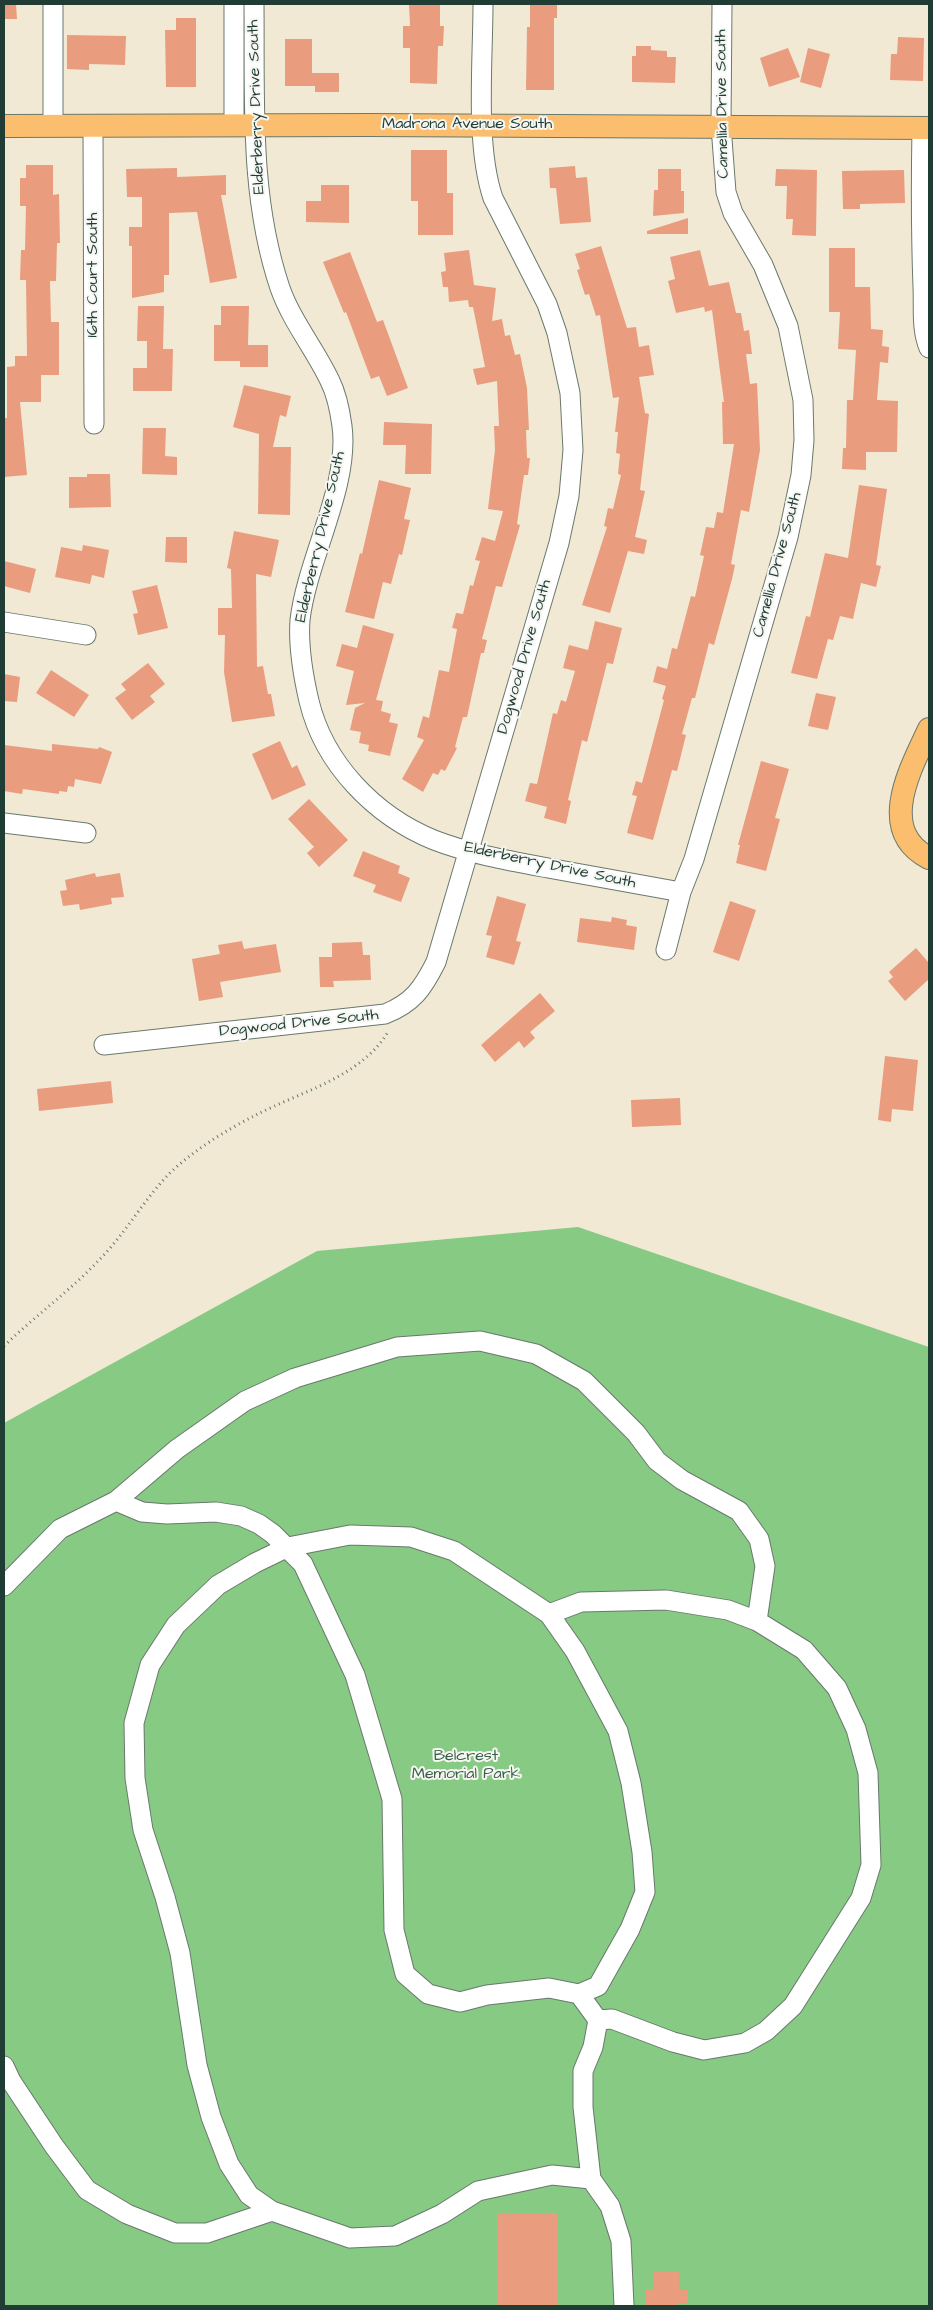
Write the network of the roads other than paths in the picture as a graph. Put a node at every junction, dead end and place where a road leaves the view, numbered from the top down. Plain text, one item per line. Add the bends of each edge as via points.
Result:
1 (53, 4) edge
2 (234, 4) edge
3 (254, 4) edge
4 (483, 4) edge
5 (722, 4) edge
6 (483, 125) junction
7 (4, 126) edge
8 (53, 126) junction
9 (93, 126) junction
10 (245, 126) junction
11 (721, 126) junction
12 (926, 128) edge
13 (929, 348) edge
14 (94, 424) dead end
15 (4, 622) edge
16 (86, 635) dead end
17 (929, 728) edge
18 (4, 823) edge
19 (86, 833) dead end
20 (468, 850) junction
21 (929, 858) edge
22 (681, 892) junction
23 (666, 950) dead end
24 (104, 1045) dead end
25 (116, 1501) junction
26 (288, 1547) junction
27 (4, 1586) edge
28 (549, 1614) junction
29 (757, 1622) junction
30 (579, 1994) junction
31 (598, 2020) junction
32 (4, 2066) edge
33 (591, 2179) junction
34 (272, 2211) junction
35 (624, 2306) edge

1 - 8 street
2 - 10 street
3 - 10 street, Elderberry Drive South
4 - 6 street, Dogwood Drive South
5 - 11 street, Camellia Drive South
6 - 10 main road, Madrona Avenue South
6 - 11 main road, Madrona Avenue South
6 - 20 street, Dogwood Drive South via 488,182 493,198 548,304 557,333 570,393 573,450 569,496 559,543
7 - 8 main road, Madrona Avenue South
8 - 9 main road, Madrona Avenue South
9 - 10 main road, Madrona Avenue South
9 - 14 street, 16th Court South
10 - 20 street, Elderberry Drive South via 268,250 285,299 331,382 342,430 339,476 300,619 305,683 314,720 329,752 372,801 399,821 433,839
11 - 12 main road, Madrona Avenue South
11 - 22 street, Camellia Drive South via 726,192 733,213 763,265 788,326 803,400 804,440 801,475 788,537 694,859
12 - 13 street via 920,196 925,337
15 - 16 street
17 - 21 main road via 910,767 901,801 906,832 912,844
18 - 19 street
20 - 22 street, Elderberry Drive South
20 - 24 street, Dogwood Drive South via 436,962 426,983 402,1007 385,1014
22 - 23 street, Camellia Drive South
25 - 26 street via 142,1512 216,1512 241,1516 259,1524
25 - 27 street via 60,1529
25 - 29 street via 177,1449 245,1401 295,1378 397,1347 480,1342 536,1354 584,1381 636,1433 657,1461 682,1480 739,1511 759,1539 765,1566
26 - 28 street via 350,1535 411,1537 454,1551
26 - 30 street via 303,1564 355,1674 392,1799 394,1930 404,1974 428,1994 460,2002 549,1988
26 - 34 street via 218,1585 176,1625 150,1665 134,1723 135,1778 143,1830 180,1952 196,2065 229,2164 249,2195
28 - 29 street via 581,1602 666,1600 728,1610
28 - 30 street via 575,1651 618,1731 631,1783 642,1852 645,1892 630,1929 598,1986
29 - 31 street via 804,1650 837,1688 856,1729 868,1773 871,1820 871,1865 861,1898 793,2006 766,2031 745,2043 704,2050 612,2019
30 - 31 street
31 - 33 street via 593,2047 583,2071 583,2107
32 - 34 street via 49,2138 87,2190 127,2214 175,2233 207,2233
33 - 34 street via 552,2175 478,2191 442,2214 395,2236 350,2238
33 - 35 street via 610,2206 621,2241

